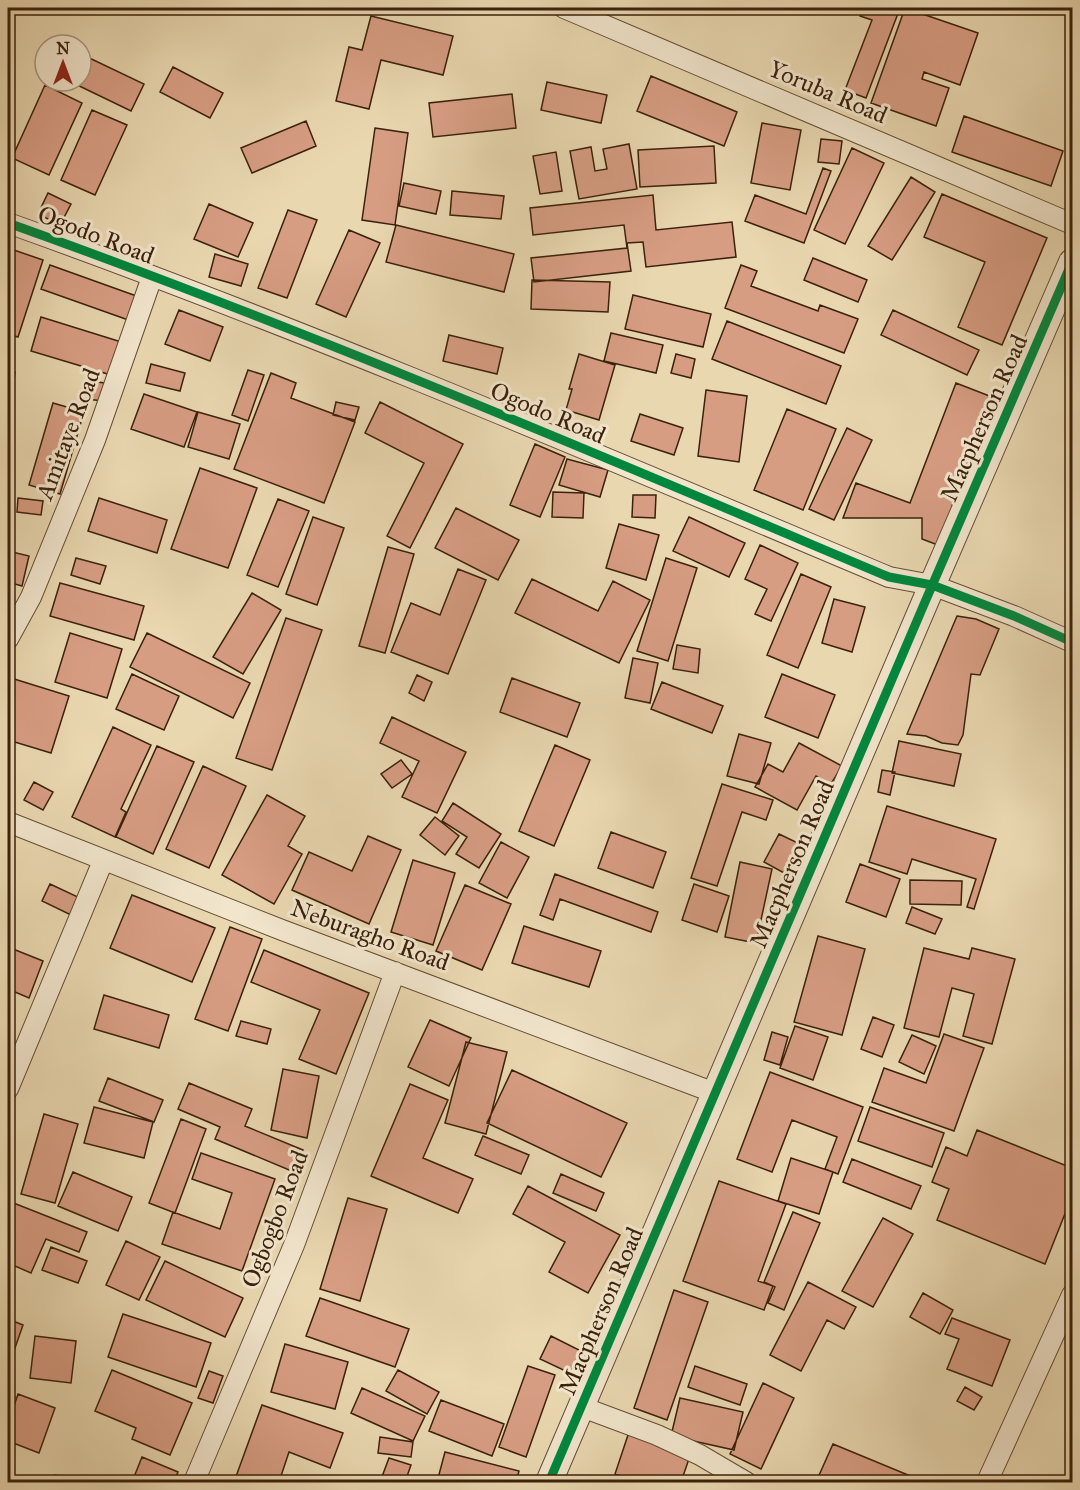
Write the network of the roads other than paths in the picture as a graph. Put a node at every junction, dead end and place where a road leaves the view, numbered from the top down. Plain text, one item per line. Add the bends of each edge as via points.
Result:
1 (564, 8) edge
2 (8, 223) edge
3 (1072, 224) edge
4 (1072, 262) edge
5 (152, 277) junction
6 (932, 585) junction
7 (8, 639) edge
8 (1072, 642) edge
9 (8, 822) edge
10 (103, 861) junction
11 (395, 972) junction
12 (8, 1089) edge
13 (715, 1093) junction
14 (1072, 1295) edge
15 (582, 1407) junction
16 (194, 1482) edge
17 (549, 1482) edge
18 (747, 1482) edge
19 (987, 1482) edge

1 - 3 street, Yoruba Road
2 - 5 street, Ogodo Road
4 - 6 street, Macpherson Road
5 - 6 street, Ogodo Road via 495,411 889,577
5 - 7 street, Amitaye Road via 95,440 31,597
6 - 8 street, Ogodo Road
6 - 13 street, Macpherson Road
9 - 10 street, Neburagho Road
10 - 11 street, Neburagho Road
10 - 12 street
11 - 13 street, Neburagho Road
11 - 16 street, Ogbogbo Road via 294,1245
13 - 15 street, Macpherson Road
14 - 19 street
15 - 17 street, Macpherson Road
15 - 18 street via 657,1434

